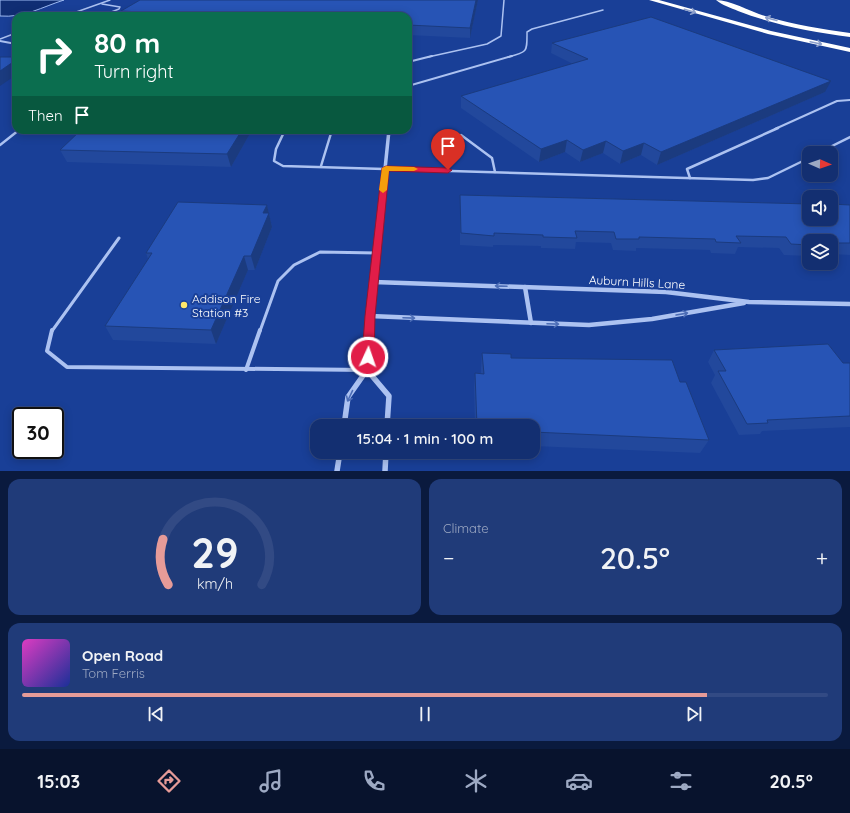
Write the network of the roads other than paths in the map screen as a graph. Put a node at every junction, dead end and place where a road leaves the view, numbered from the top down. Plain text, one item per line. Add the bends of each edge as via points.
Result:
1 (110, 0) edge
2 (504, 0) edge
3 (652, 0) edge
4 (719, 0) edge
5 (100, 4) junction
6 (603, 10) dead end
7 (77, 12) edge
8 (111, 12) edge
9 (12, 35) edge
10 (850, 35) edge
11 (0, 40) edge
12 (12, 43) edge
13 (850, 50) edge
14 (412, 61) edge
15 (412, 85) edge
16 (850, 100) edge
17 (14, 134) edge
18 (283, 134) edge
19 (331, 134) edge
20 (389, 134) edge
21 (461, 135) dead end
22 (850, 137) edge
23 (0, 145) edge
24 (832, 146) edge
25 (802, 161) edge
26 (322, 166) junction
27 (386, 168) junction
28 (495, 172) junction
29 (690, 178) junction
30 (119, 238) dead end
31 (377, 253) junction
32 (374, 282) junction
33 (525, 287) junction
34 (749, 302) junction
35 (850, 304) edge
36 (370, 316) junction
37 (531, 323) junction
38 (246, 370) junction
39 (367, 370) junction
40 (345, 419) edge
41 (387, 419) edge
42 (339, 459) edge
43 (386, 459) edge
44 (337, 471) edge
45 (385, 471) edge

1 - 5 lane
2 - 14 lane via 501,36 496,40
3 -> 13 highway via 770,33
10 -> 4 highway via 769,19
5 - 7 lane
5 - 8 lane via 120,7
6 - 15 lane via 532,29 528,32 527,49 524,53
9 - 11 lane
11 - 12 street
16 - 29 lane via 836,101 687,169
17 - 23 lane
18 - 26 lane via 274,161 283,166
19 - 26 lane
20 - 27 street
21 - 28 lane via 492,158
22 - 24 lane
25 - 29 lane via 768,178
26 - 27 lane
27 - 28 lane
27 - 31 street
28 - 29 lane
30 - 38 lane via 52,329 47,351 67,366
31 - 32 street
31 - 38 lane via 320,252 294,265 278,282
33 -> 32 street, Auburn Hills Lane
32 - 36 street
33 - 34 street, Auburn Hills Lane via 666,292
33 - 37 street
34 - 35 street, Auburn Hills Lane
37 -> 34 street, Auburn Hills Lane via 597,324 652,319
36 -> 37 street, Auburn Hills Lane
36 - 39 street
38 - 39 lane
39 -> 40 street via 348,396
39 - 41 street via 389,396
42 - 44 street
43 - 45 street

